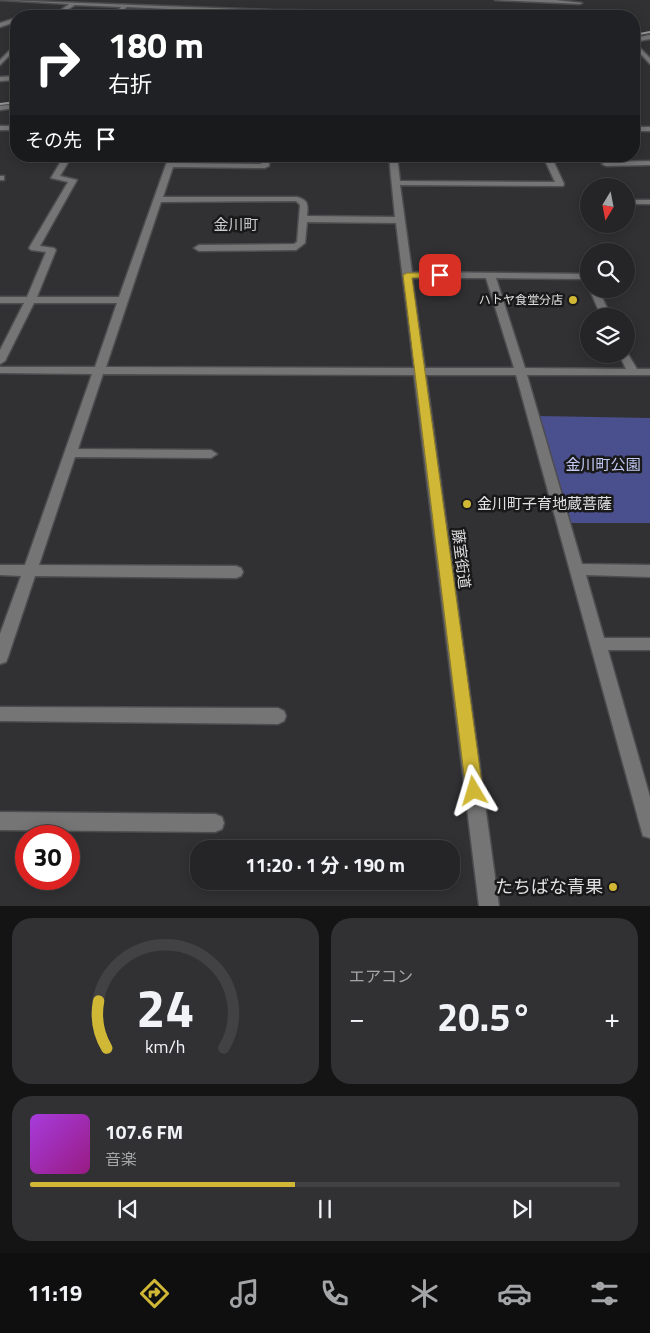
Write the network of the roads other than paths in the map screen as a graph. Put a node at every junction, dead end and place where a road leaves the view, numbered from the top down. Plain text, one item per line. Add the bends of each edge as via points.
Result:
1 (1, 0) edge
2 (497, 0) edge
3 (534, 0) edge
4 (544, 1) edge
5 (74, 2) junction
6 (580, 3) dead end
7 (126, 5) junction
8 (205, 9) joint
9 (63, 10) edge
10 (121, 10) edge
11 (218, 10) edge
12 (640, 51) edge
13 (10, 52) edge
14 (650, 62) edge
15 (0, 63) edge
16 (64, 162) edge
17 (172, 162) edge
18 (190, 162) edge
19 (265, 162) edge
20 (395, 162) edge
21 (550, 162) edge
22 (650, 163) edge
23 (606, 164) dead end
24 (397, 183) junction
25 (158, 200) junction
26 (635, 202) edge
27 (650, 202) edge
28 (302, 219) junction
29 (400, 220) junction
30 (199, 248) dead end
31 (407, 275) junction
32 (490, 276) junction
33 (580, 276) edge
34 (0, 300) edge
35 (30, 300) junction
36 (123, 300) junction
37 (0, 361) edge
38 (628, 363) edge
39 (0, 370) edge
40 (99, 370) junction
41 (420, 372) junction
42 (521, 372) junction
43 (633, 372) junction
44 (650, 372) edge
45 (71, 453) junction
46 (211, 454) dead end
47 (576, 569) junction
48 (0, 570) edge
49 (30, 570) junction
50 (650, 571) edge
51 (236, 572) dead end
52 (597, 644) junction
53 (650, 644) edge
54 (0, 657) edge
55 (0, 714) edge
56 (278, 716) dead end
57 (0, 821) edge
58 (215, 823) dead end
59 (649, 823) edge
60 (489, 906) edge

1 - 5 street
2 - 4 street
3 - 4 street
4 - 6 street
5 - 7 street
5 - 9 street
7 - 8 street
7 - 10 street
8 - 11 street
12 - 14 street
13 - 15 street
16 - 35 street via 55,178 73,180 34,248 50,250
17 - 25 street
18 - 19 street via 264,166
20 - 24 street, 藤室街道
21 - 24 street via 560,184
22 - 23 street
24 - 29 street, 藤室街道
25 - 28 street via 297,199 304,205
25 - 36 street
26 - 27 street
28 - 29 street
28 - 30 street via 300,244 296,247
29 - 31 street, 藤室街道
31 - 32 street
31 - 41 street, 藤室街道
32 - 33 street
32 - 42 street
34 - 35 street
35 - 36 street
35 - 37 street
36 - 40 street
38 - 43 street
39 - 40 street
40 - 41 street
40 - 45 street
41 - 42 street
41 - 60 street, 藤室街道
42 - 43 street
42 - 47 street
43 - 44 street
45 - 46 street
45 - 49 street
47 - 50 street
47 - 52 street
48 - 49 street
49 - 51 street
49 - 54 street
52 - 53 street
52 - 59 street
55 - 56 street
57 - 58 street

